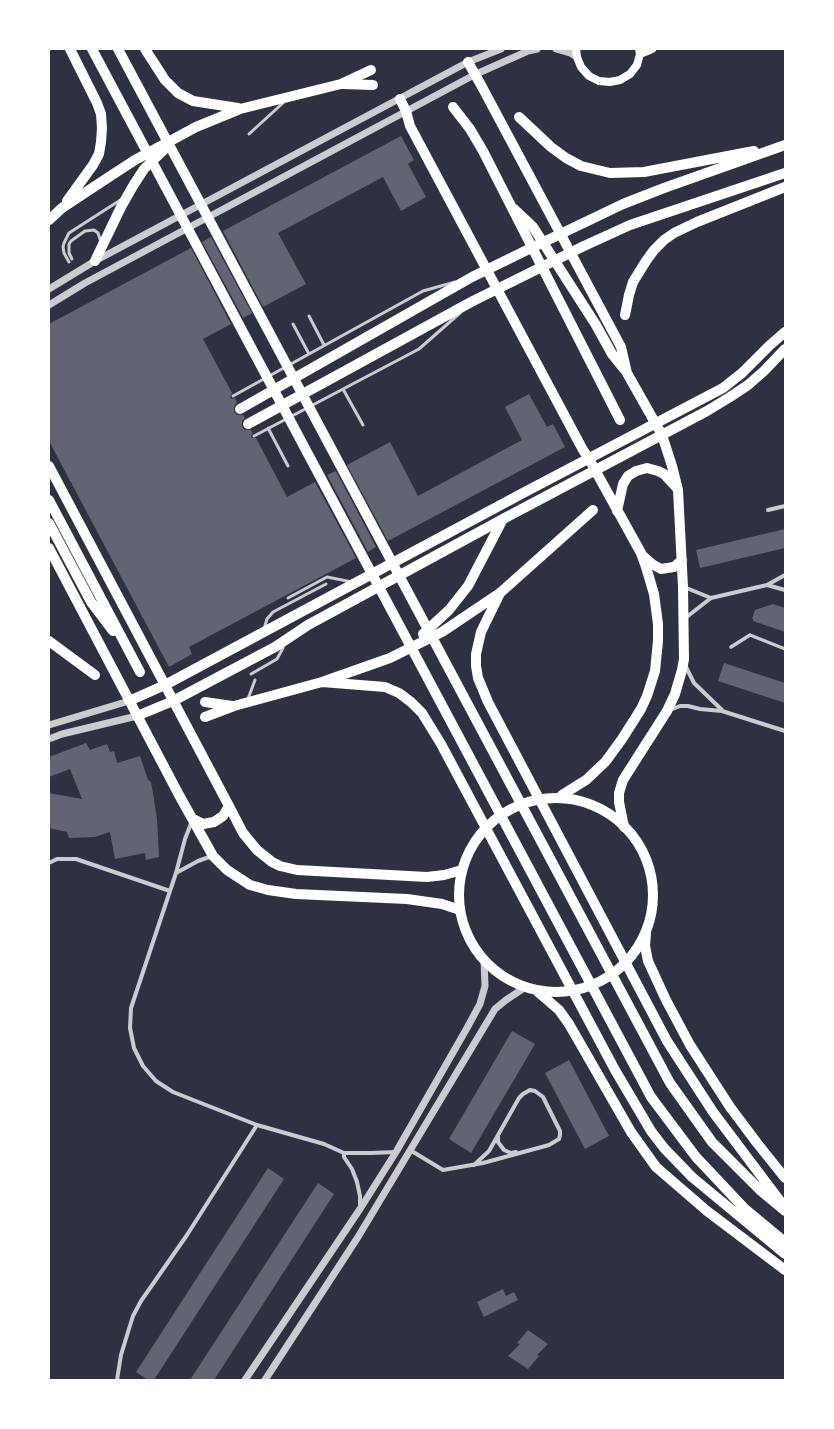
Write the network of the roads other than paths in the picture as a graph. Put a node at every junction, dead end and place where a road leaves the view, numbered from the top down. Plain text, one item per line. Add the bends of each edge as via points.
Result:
1 (70, 49) edge
2 (92, 49) edge
3 (118, 49) edge
4 (145, 49) edge
5 (501, 49) edge
6 (536, 49) edge
7 (556, 49) edge
8 (652, 49) edge
9 (640, 51) edge
10 (577, 53) edge
11 (468, 62) junction
12 (371, 70) dead end
13 (474, 74) junction
14 (341, 84) junction
15 (373, 85) dead end
16 (290, 96) junction
17 (400, 99) junction
18 (452, 107) dead end
19 (240, 109) junction
20 (406, 111) junction
21 (519, 116) dead end
22 (249, 134) dead end
23 (179, 135) junction
24 (785, 145) edge
25 (785, 173) edge
26 (785, 187) edge
27 (127, 196) junction
28 (62, 208) junction
29 (514, 209) junction
30 (49, 220) edge
31 (102, 248) junction
32 (72, 259) dead end
33 (95, 261) junction
34 (69, 262) dead end
35 (472, 278) junction
36 (49, 288) edge
37 (473, 301) junction
38 (49, 305) edge
39 (625, 315) dead end
40 (309, 316) dead end
41 (293, 324) dead end
42 (785, 332) edge
43 (324, 345) junction
44 (785, 350) edge
45 (309, 354) junction
46 (627, 373) junction
47 (343, 389) junction
48 (233, 396) dead end
49 (240, 409) dead end
50 (620, 420) dead end
51 (656, 423) junction
52 (248, 424) dead end
53 (363, 425) dead end
54 (268, 428) junction
55 (662, 435) junction
56 (254, 436) dead end
57 (589, 458) junction
58 (49, 466) edge
59 (288, 466) dead end
60 (595, 470) junction
61 (678, 490) junction
62 (49, 500) edge
63 (785, 506) edge
64 (593, 510) dead end
65 (768, 510) dead end
66 (617, 511) junction
67 (503, 519) junction
68 (49, 523) edge
69 (49, 548) edge
70 (641, 553) junction
71 (682, 560) junction
72 (785, 575) edge
73 (356, 582) junction
74 (326, 584) dead end
75 (767, 585) junction
76 (683, 587) junction
77 (785, 590) edge
78 (500, 593) junction
79 (288, 598) dead end
80 (711, 598) junction
81 (684, 620) junction
82 (263, 632) junction
83 (49, 641) edge
84 (283, 641) junction
85 (732, 647) dead end
86 (785, 649) edge
87 (131, 654) junction
88 (390, 658) junction
89 (684, 659) junction
90 (140, 672) dead end
91 (251, 674) dead end
92 (94, 675) dead end
93 (255, 680) dead end
94 (322, 682) junction
95 (165, 685) junction
96 (128, 701) junction
97 (174, 701) junction
98 (205, 702) dead end
99 (247, 703) junction
100 (234, 706) junction
101 (722, 710) junction
102 (667, 711) junction
103 (137, 716) junction
104 (205, 717) dead end
105 (49, 725) edge
106 (785, 732) edge
107 (49, 738) edge
108 (562, 795) junction
109 (228, 806) junction
110 (193, 819) junction
111 (624, 827) junction
112 (213, 856) junction
113 (49, 863) edge
114 (462, 870) junction
115 (176, 873) junction
116 (170, 891) junction
117 (460, 910) junction
118 (646, 930) junction
119 (484, 960) junction
120 (524, 988) junction
121 (538, 992) junction
122 (257, 1125) junction
123 (499, 1133) junction
124 (410, 1150) junction
125 (396, 1152) junction
126 (520, 1152) junction
127 (344, 1153) junction
128 (474, 1165) junction
129 (785, 1178) edge
130 (785, 1207) edge
131 (360, 1209) junction
132 (785, 1211) edge
133 (785, 1242) edge
134 (785, 1254) edge
135 (785, 1270) edge
136 (117, 1380) edge
137 (245, 1380) edge
138 (265, 1380) edge

1 - 28 main road via 97,103 102,142 93,165
2 - 133 main road via 651,1097 696,1157 744,1208
3 - 132 main road via 670,1083 712,1142
4 - 19 main road via 165,80 178,94 193,101
5 - 11 street
6 - 13 street
7 - 10 street
8 - 9 main road
9 - 10 main road via 630,74 610,82 599,81 589,76 581,68
11 - 13 main road
11 - 17 street
12 - 14 main road
13 - 20 street
13 - 46 main road via 621,347
14 - 15 main road
14 - 16 main road
16 - 19 main road
16 - 22 lane
17 - 20 main road
17 - 33 street
18 - 29 main road via 470,129
19 - 23 main road
20 - 38 street via 85,283
20 - 57 main road via 410,126 582,450
21 - 24 main road via 551,148 566,158 581,166 610,172 644,172
23 - 27 main road via 144,169
23 - 28 main road via 135,160
24 - 35 main road via 623,204
25 - 37 main road via 630,225
26 - 39 main road via 697,222 664,240 646,260 633,282
27 - 31 main road
27 - 34 lane via 69,233 63,247
28 - 30 main road
29 - 46 main road via 533,227 612,354
29 - 50 main road
31 - 32 lane via 98,233 94,230 86,231 69,244
31 - 33 main road
33 - 36 street
35 - 43 lane via 423,290
35 - 49 main road
37 - 47 lane via 419,349
37 - 52 main road
40 - 43 lane
41 - 45 lane
42 - 51 main road via 723,388
43 - 45 lane
44 - 55 main road via 764,371 730,398
45 - 48 lane
46 - 51 main road
47 - 53 lane
47 - 54 lane
51 - 55 main road
51 - 57 main road
54 - 56 lane
54 - 59 lane
55 - 60 main road
55 - 61 main road
57 - 60 main road
57 - 73 main road
58 - 95 main road
60 - 66 main road
60 - 67 main road
61 - 66 main road via 658,471 647,468 636,471 628,476 623,484
61 - 71 main road
62 - 87 main road
63 - 65 street
64 - 78 main road
66 - 70 main road
67 - 84 main road
67 - 88 main road via 476,573 458,599 425,632
68 - 87 main road via 91,602
69 - 96 main road
70 - 71 main road via 661,569 674,567
70 - 108 main road via 654,594 658,624 657,656 651,684 641,709 606,761 586,780
71 - 76 main road
72 - 75 street
73 - 79 lane via 327,577
73 - 82 main road
74 - 82 lane via 273,612 267,619
75 - 77 street
75 - 80 street
76 - 80 street
76 - 81 main road
78 - 88 main road via 442,632
78 - 130 main road via 481,632 476,654 478,678 488,702 667,1041 713,1112
80 - 81 street
81 - 89 main road
82 - 95 main road
83 - 92 main road
84 - 91 lane via 277,660
84 - 97 main road via 275,648
85 - 86 street via 750,635
87 - 90 main road
88 - 94 main road
89 - 101 street via 694,683
89 - 102 main road via 680,680
93 - 99 lane
94 - 99 main road
94 - 134 main road via 385,687 399,693 422,714 441,744 651,1131 692,1178
95 - 96 main road
95 - 97 main road
96 - 103 main road
96 - 105 street
97 - 103 main road
97 - 109 main road
98 - 100 main road
99 - 100 main road
100 - 104 main road
101 - 102 street via 680,706
101 - 106 street
102 - 111 main road via 623,780 619,802
103 - 107 street
103 - 110 main road
108 - 111 main road via 581,798 596,805
108 - 114 main road via 524,802 491,822 468,853
109 - 110 main road via 223,816 214,822 203,824
109 - 114 main road via 243,833 257,850 272,862 288,868 423,877
110 - 112 main road
110 - 115 street
111 - 118 main road via 635,839 646,862 653,889
112 - 115 street
112 - 117 main road via 234,876 250,885 268,890 296,894 407,899 442,904
113 - 116 street via 57,859 76,860
114 - 117 main road
115 - 116 street
116 - 122 street via 131,1008 130,1028 134,1048 143,1066 164,1087
117 - 119 main road via 466,932
118 - 121 main road via 633,955 608,978 592,986 566,992
118 - 129 main road via 645,946 648,961 690,1045 730,1107
119 - 120 main road via 504,978
119 - 125 street via 485,986 480,1004
120 - 121 main road
120 - 124 street via 495,1009
121 - 135 main road via 559,1010 569,1024 631,1132 656,1168 707,1211
122 - 127 street via 324,1144
122 - 136 street via 187,1236 141,1301 121,1355
123 - 126 street via 498,1142 504,1150 511,1153
123 - 126 street via 519,1098 530,1090 543,1096 558,1124 560,1135 555,1142
123 - 128 street via 489,1150
124 - 128 street via 443,1170
124 - 138 street via 358,1237
125 - 127 street
125 - 131 street
126 - 128 street
127 - 131 street via 357,1182
131 - 137 street

